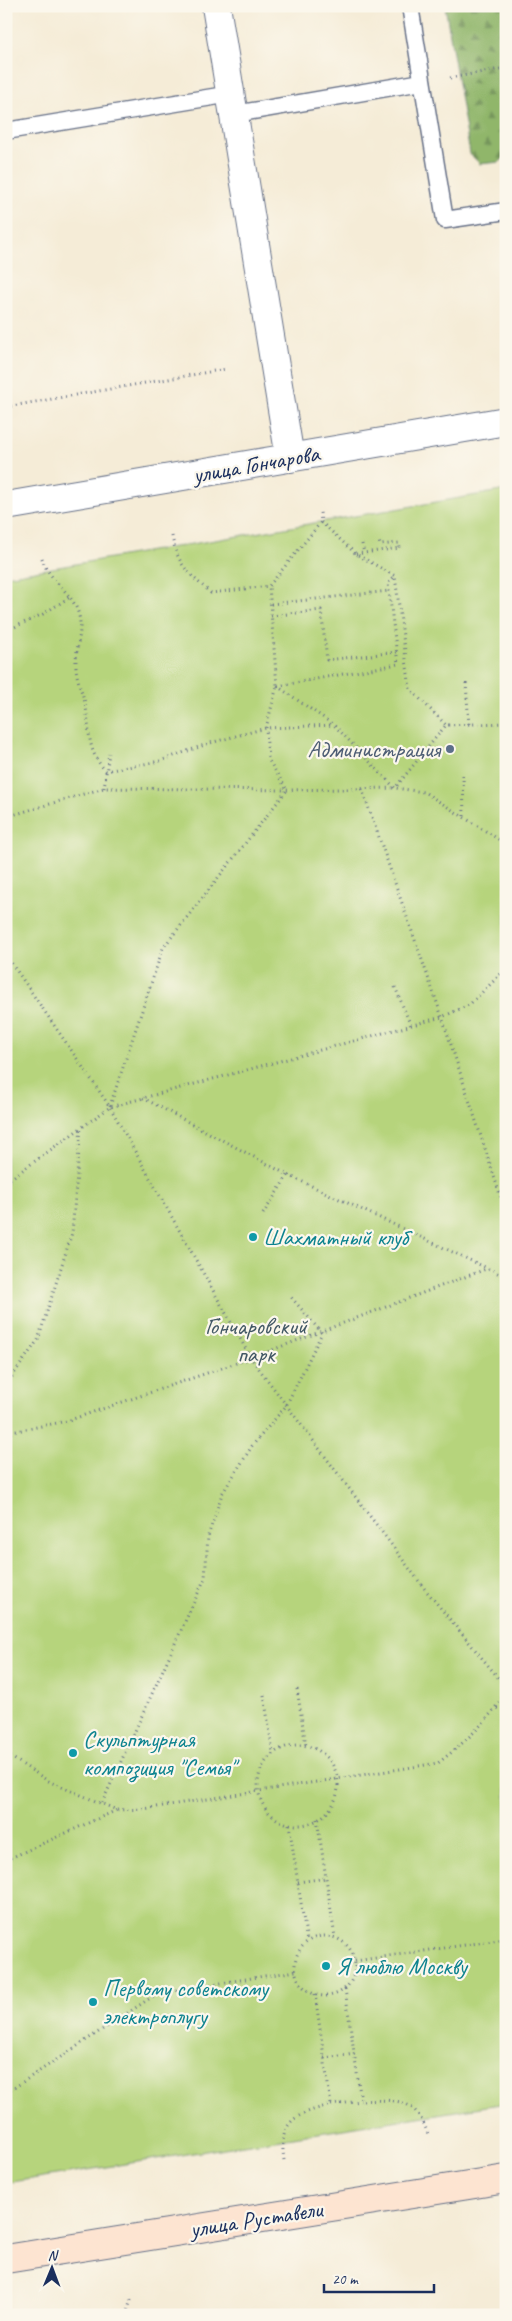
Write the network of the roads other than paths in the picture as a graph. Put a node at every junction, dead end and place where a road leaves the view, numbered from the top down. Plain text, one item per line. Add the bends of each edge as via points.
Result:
1 (216, 6) edge
2 (410, 6) edge
3 (422, 82) junction
4 (233, 104) junction
5 (6, 131) edge
6 (506, 210) edge
7 (506, 421) edge
8 (290, 458) junction
9 (6, 506) edge
10 (506, 2179) edge
11 (6, 2259) edge

1 - 4 street
2 - 3 lane
3 - 4 lane
3 - 6 lane via 445,220
4 - 5 lane
4 - 8 street
7 - 8 street, улица Гончарова
8 - 9 street, улица Гончарова
10 - 11 main road, улица Руставели

